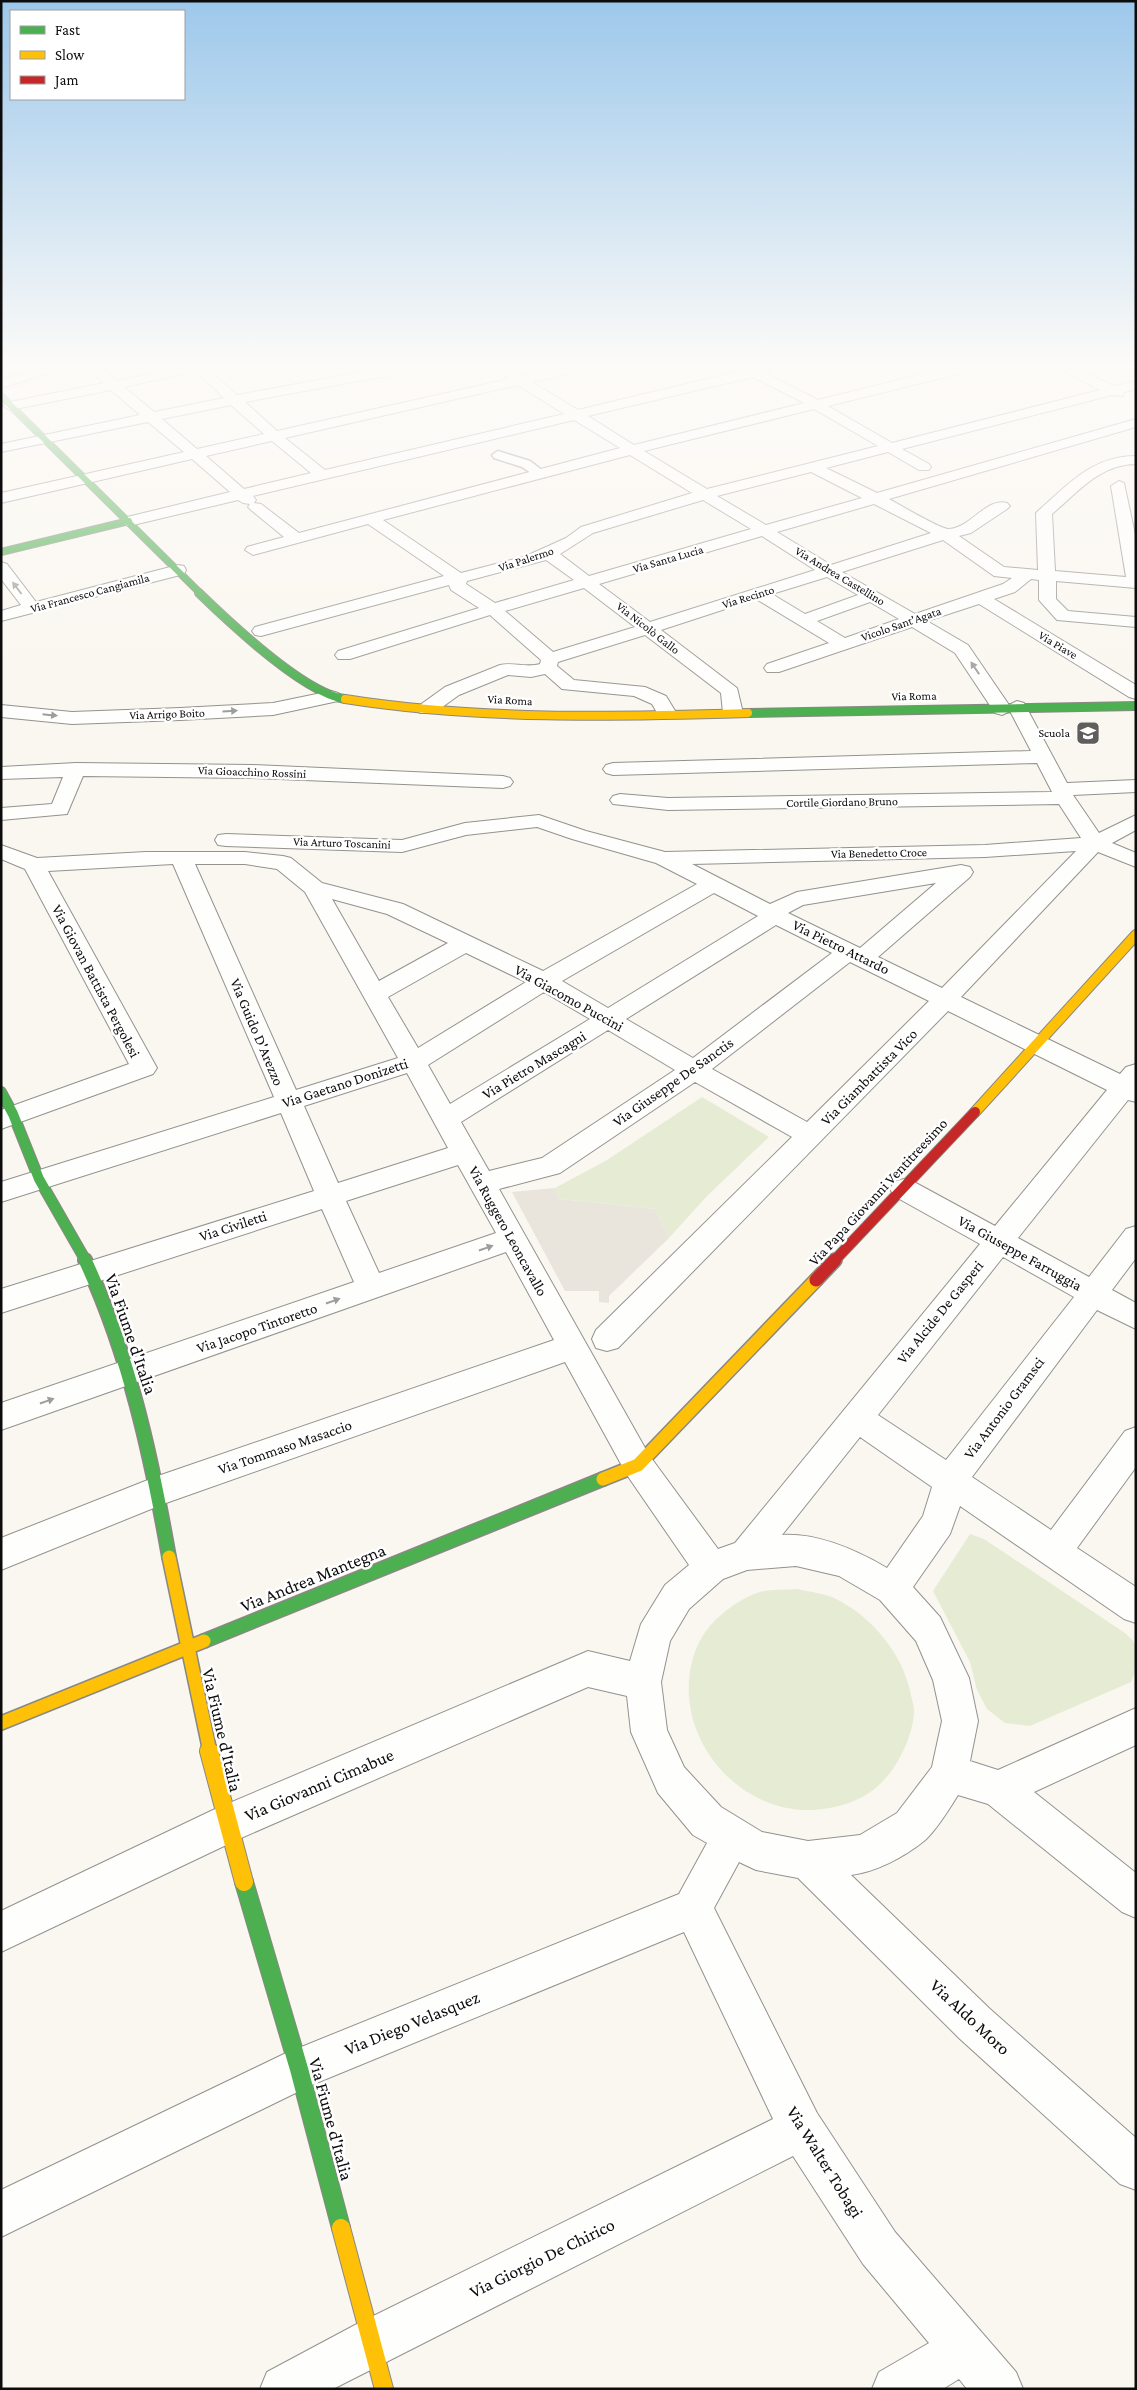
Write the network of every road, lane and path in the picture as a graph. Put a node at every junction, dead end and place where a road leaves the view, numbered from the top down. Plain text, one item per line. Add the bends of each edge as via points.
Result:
1 (79, 482) edge
2 (88, 482) edge
3 (227, 482) edge
4 (303, 482) edge
5 (513, 482) edge
6 (686, 482) edge
7 (755, 482) edge
8 (842, 482) edge
9 (932, 482) edge
10 (949, 482) edge
11 (1081, 483) joint
12 (1119, 486) junction
13 (1136, 488) edge
14 (963, 489) dead end
15 (706, 494) junction
16 (1, 498) edge
17 (876, 499) junction
18 (248, 500) junction
19 (1002, 506) dead end
20 (371, 519) junction
21 (129, 521) junction
22 (766, 531) junction
23 (944, 534) junction
24 (297, 539) junction
25 (253, 550) dead end
26 (1, 552) edge
27 (548, 553) junction
28 (1, 567) edge
29 (178, 570) junction
30 (829, 571) junction
31 (1026, 575) junction
32 (1045, 577) junction
33 (460, 579) junction
34 (588, 582) junction
35 (1136, 583) edge
36 (758, 593) junction
37 (872, 596) junction
38 (980, 597) junction
39 (32, 608) junction
40 (493, 609) junction
41 (1, 616) edge
42 (802, 620) junction
43 (913, 620) junction
44 (1136, 622) edge
45 (648, 628) junction
46 (261, 631) dead end
47 (843, 644) junction
48 (344, 655) dead end
49 (549, 663) junction
50 (773, 668) dead end
51 (1136, 693) edge
52 (331, 697) junction
53 (1136, 706) edge
54 (1010, 708) junction
55 (427, 709) junction
56 (1, 711) edge
57 (734, 713) junction
58 (667, 714) junction
59 (1042, 757) junction
60 (613, 768) dead end
61 (76, 769) junction
62 (1, 773) edge
63 (503, 782) dead end
64 (1136, 786) edge
65 (1062, 794) junction
66 (620, 800) dead end
67 (1, 814) edge
68 (539, 821) joint
69 (1136, 821) edge
70 (1094, 843) junction
71 (1, 851) edge
72 (985, 851) junction
73 (146, 858) junction
74 (181, 858) junction
75 (664, 858) junction
76 (1136, 861) edge
77 (34, 865) junction
78 (962, 872) junction
79 (714, 884) junction
80 (314, 888) junction
81 (772, 915) junction
82 (1136, 935) edge
83 (466, 943) junction
84 (856, 954) junction
85 (544, 980) junction
86 (376, 994) junction
87 (947, 998) junction
88 (609, 1020) junction
89 (1036, 1042) junction
90 (414, 1062) junction
91 (694, 1070) junction
92 (1132, 1084) edge
93 (1, 1092) edge
94 (287, 1102) junction
95 (8, 1117) edge
96 (446, 1119) junction
97 (811, 1136) junction
98 (465, 1153) junction
99 (39, 1179) junction
100 (482, 1183) junction
101 (904, 1189) junction
102 (1, 1192) edge
103 (329, 1196) junction
104 (1136, 1237) edge
105 (513, 1238) junction
106 (998, 1241) junction
107 (91, 1271) junction
108 (371, 1288) junction
109 (1091, 1292) junction
110 (1, 1301) edge
111 (1136, 1317) edge
112 (607, 1339) dead end
113 (571, 1347) junction
114 (129, 1373) junction
115 (1, 1417) edge
116 (856, 1417) junction
117 (1136, 1441) edge
118 (638, 1465) junction
119 (951, 1479) junction
120 (158, 1492) junction
121 (1055, 1551) junction
122 (1, 1554) edge
123 (747, 1554) junction
124 (711, 1568) junction
125 (892, 1589) junction
126 (1136, 1606) edge
127 (185, 1649) junction
128 (643, 1682) junction
129 (1, 1723) edge
130 (1136, 1726) edge
131 (949, 1773) junction
132 (999, 1789) junction
133 (227, 1824) junction
134 (732, 1836) junction
135 (808, 1861) junction
136 (1136, 1898) edge
137 (693, 1908) junction
138 (1, 1932) edge
139 (300, 2069) junction
140 (802, 2129) junction
141 (1136, 2168) edge
142 (1, 2214) edge
143 (372, 2342) junction
144 (966, 2349) junction
145 (284, 2389) edge
146 (384, 2389) edge
147 (896, 2389) edge
148 (999, 2389) edge

1 - 16 street
2 - 21 main road, Via Roma
3 - 18 street
4 - 18 street
5 - 20 street
6 - 15 street, Via Andrea Castellino
7 - 15 street, Via Palermo
8 - 17 street
9 - 17 street, Via Santa Lucia
10 - 14 street
11 - 12 street
11 - 32 street via 1044,513
12 - 13 street
12 - 35 street
15 - 22 street, Via Andrea Castellino
15 - 27 street, Via Palermo via 587,530 577,539
17 - 22 street, Via Santa Lucia
17 - 23 street
18 - 21 street
18 - 24 street
19 - 23 street, Via Recinto via 965,530
20 - 24 street
20 - 33 street
21 - 26 main road
21 - 29 main road, Via Roma
22 - 30 street, Via Andrea Castellino
22 - 34 street, Via Santa Lucia
23 - 30 street, Via Recinto
23 - 31 street via 1000,572
24 - 25 street
27 - 33 street, Via Palermo
27 - 34 street, Via Nicolò Gallo
39 -> 28 street
29 - 39 street, Via Francesco Cangiamila
29 - 52 main road, Via Roma via 238,631
30 - 36 street, Via Recinto
30 - 37 street, Via Andrea Castellino
31 - 32 street
31 - 38 street, Vicolo Sant'Agata via 1008,588
32 - 35 street
32 - 44 street via 1048,600 1063,616
33 - 40 street via 457,586
33 - 46 street, Via Palermo
34 - 40 street, Via Santa Lucia
34 - 45 street, Via Nicolò Gallo
36 - 42 street
36 - 45 street, Via Recinto
37 - 42 street
37 - 43 street, Via Andrea Castellino
38 - 43 street, Vicolo Sant'Agata
38 - 51 street, Via Piave
39 - 41 street, Via Francesco Cangiamila
40 - 48 street, Via Santa Lucia
40 - 49 street
42 - 47 street
43 - 47 street, Vicolo Sant'Agata
54 -> 43 street, Via Andrea Castellino via 962,649
45 - 49 street, Via Recinto
45 - 57 street, Via Nicolò Gallo via 730,692
47 - 50 street, Vicolo Sant'Agata
49 - 55 street, Via Recinto via 531,672 506,669 452,691
49 - 58 street via 569,684 638,691 659,700
52 - 55 main road, Via Roma
56 -> 52 street, Via Arrigo Boito via 72,718 180,714 273,709
53 - 54 main road, Via Roma
54 - 57 main road, Via Roma
54 - 59 street, Via Andrea Castellino
55 - 58 main road, Via Roma via 556,716
57 - 58 main road, Via Roma
59 - 60 street
59 - 65 street, Via Andrea Castellino
61 - 62 street, Via Gioacchino Rossini
61 - 63 street, Via Gioacchino Rossini via 273,772
61 - 67 street via 60,810
64 - 65 street
65 - 66 street, Cortile Giordano Bruno via 668,804
65 - 70 street, Via Andrea Castellino
68 - 73 street, Via Arturo Toscanini via 465,829 402,846 280,841 180,842
68 - 75 street, Via Pietro Attardo
69 - 70 street, Via Giambattista Vico
70 - 72 street, Via Benedetto Croce
70 - 76 street
70 - 87 street, Via Giambattista Vico
71 - 77 street
72 - 75 street, Via Benedetto Croce
72 - 78 street, Via Giuseppe De Sanctis
73 - 74 street
73 - 77 street
74 - 80 street via 245,858 283,863
74 - 94 street, Via Guido D'Arezzo
75 - 79 street, Via Pietro Attardo
77 - 95 street, Via Giovan Battista Pergolesi via 144,1068
78 - 81 street via 797,899
78 - 84 street, Via Giuseppe De Sanctis
79 - 81 street, Via Pietro Attardo
79 - 85 street, Via Gaetano Donizetti
80 - 83 street, Via Giacomo Puccini via 395,910
80 - 86 street, Via Ruggero Leoncavallo
81 - 84 street, Via Pietro Attardo
81 - 88 street, Via Pietro Mascagni
82 - 89 main road, Via Papa Giovanni Ventitreesimo
83 - 85 street, Via Giacomo Puccini
83 - 86 street
84 - 87 street, Via Pietro Attardo
84 - 91 street, Via Giuseppe De Sanctis
85 - 88 street, Via Giacomo Puccini
85 - 90 street, Via Gaetano Donizetti
86 - 90 street, Via Ruggero Leoncavallo
87 - 89 street, Via Pietro Attardo
87 - 97 street, Via Giambattista Vico
88 - 91 street, Via Giacomo Puccini
88 - 96 street, Via Pietro Mascagni
89 - 92 street, Via Pietro Attardo
89 - 101 main road, Via Papa Giovanni Ventitreesimo
90 - 94 street, Via Gaetano Donizetti
90 - 96 street, Via Ruggero Leoncavallo
91 - 97 street, Via Giacomo Puccini
91 - 100 street, Via Giuseppe De Sanctis via 550,1166
92 - 106 street, Via Alcide De Gasperi
93 - 95 main road, Via Fiume d'Italia
94 - 99 street, Via Gaetano Donizetti
94 - 103 street, Via Guido D'Arezzo
95 - 99 main road, Via Fiume d'Italia
96 - 98 street, Via Ruggero Leoncavallo
97 - 112 street, Via Giambattista Vico
98 - 100 street, Via Ruggero Leoncavallo
98 - 103 street, Via Civiletti
99 - 102 street, Via Gaetano Donizetti
99 - 107 main road, Via Fiume d'Italia
100 - 105 street, Via Ruggero Leoncavallo
101 - 106 street, Via Giuseppe Farruggia
101 - 118 main road, Via Papa Giovanni Ventitreesimo
103 - 107 street, Via Civiletti
103 - 108 street, Via Guido D'Arezzo
104 - 109 street, Via Antonio Gramsci
108 -> 105 street, Via Jacopo Tintoretto
105 - 113 street, Via Ruggero Leoncavallo
106 - 109 street, Via Giuseppe Farruggia
106 - 116 street, Via Alcide De Gasperi
107 - 110 street, Via Civiletti
107 - 114 main road, Via Fiume d'Italia
114 -> 108 street, Via Jacopo Tintoretto
109 - 111 street, Via Giuseppe Farruggia
109 - 119 street, Via Antonio Gramsci
113 - 118 street, Via Ruggero Leoncavallo
113 - 120 street, Via Tommaso Masaccio
115 -> 114 street, Via Jacopo Tintoretto
114 - 120 main road, Via Fiume d'Italia
116 - 119 street
116 - 123 street, Via Alcide De Gasperi
117 - 121 street
118 - 124 street, Via Ruggero Leoncavallo
118 - 127 main road, Via Andrea Mantegna
119 - 121 street
119 - 125 street, Via Antonio Gramsci via 938,1523
120 - 122 street, Via Tommaso Masaccio
120 - 127 main road, Via Fiume d'Italia
121 - 126 street
123 - 124 street
123 - 125 street via 796,1550 846,1562
124 - 128 street via 677,1597 653,1636
125 - 131 street via 928,1629 951,1678 960,1722
127 - 129 main road, Via Andrea Mantegna
127 - 133 main road, Via Fiume d'Italia
128 - 133 street, Via Giovanni Cimabue via 588,1669
128 - 134 street via 649,1732 671,1780 707,1821
130 - 132 street
131 - 132 street
131 - 135 street via 911,1826 865,1854
132 - 136 street
133 - 138 street, Via Giovanni Cimabue
133 - 139 main road, Via Fiume d'Italia
134 - 135 street via 756,1850
134 - 137 street
135 - 141 street, Via Aldo Moro via 975,2024
137 - 139 street, Via Diego Velasquez
137 - 140 street, Via Walter Tobagi
139 - 142 street, Via Diego Velasquez
139 - 143 main road, Via Fiume d'Italia
140 - 143 street, Via Giorgio De Chirico
140 - 144 street, Via Walter Tobagi via 879,2248
143 - 145 street, Via Giorgio De Chirico
143 - 146 main road, Via Fiume d'Italia
144 - 147 street
144 - 148 street, Via Walter Tobagi

